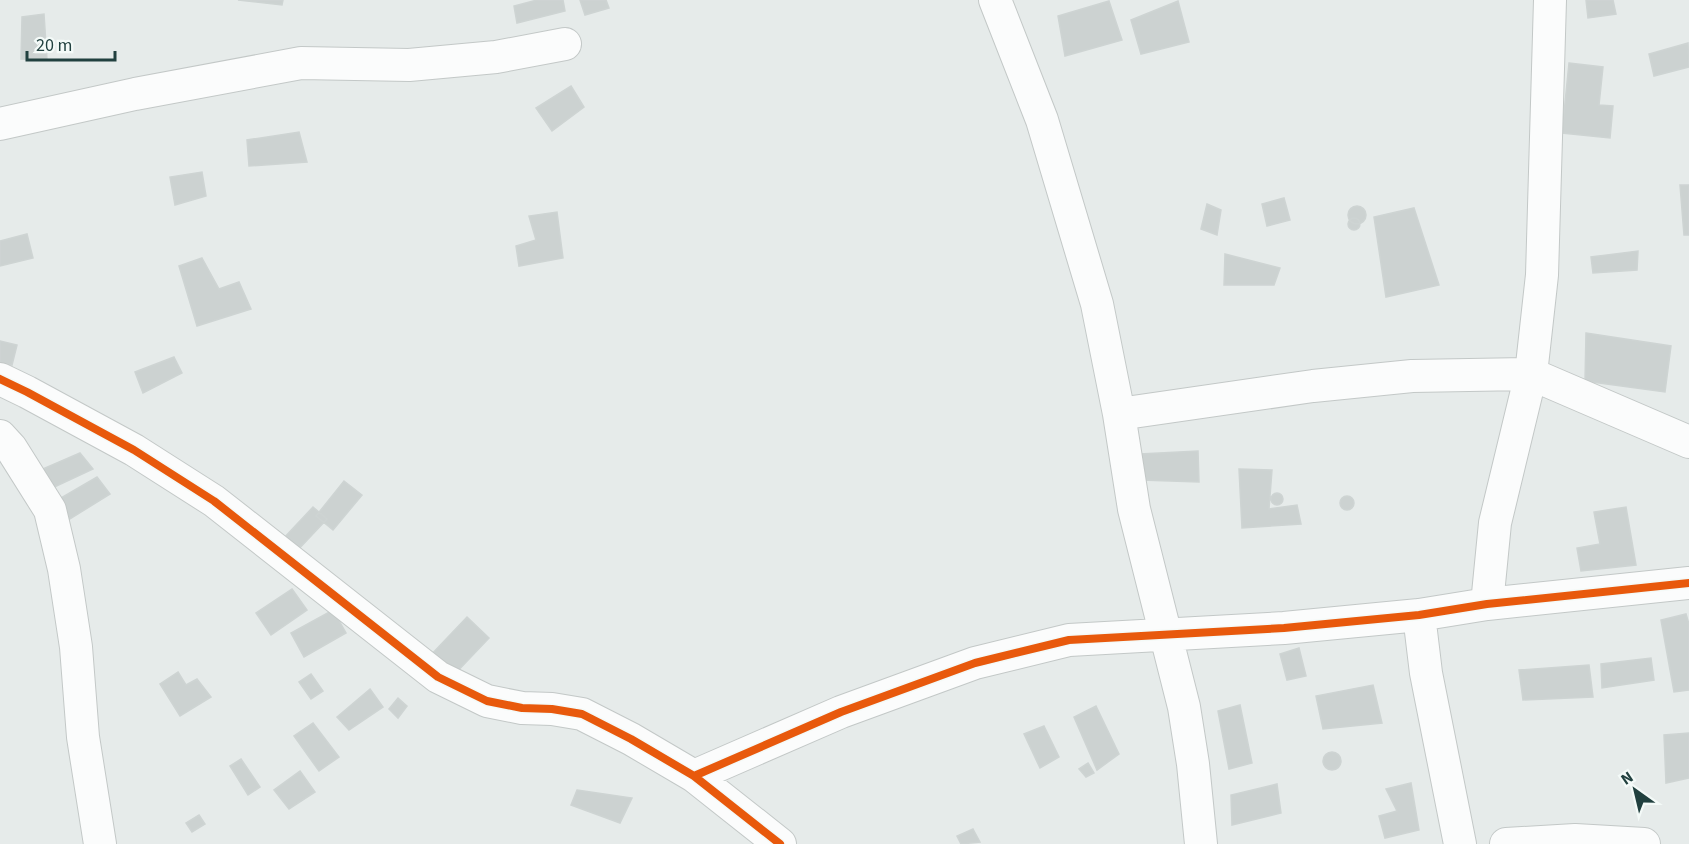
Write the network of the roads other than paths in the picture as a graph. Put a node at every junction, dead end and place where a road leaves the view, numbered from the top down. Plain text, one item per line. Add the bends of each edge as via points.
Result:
1 (995, 0) edge
2 (1550, 0) edge
3 (565, 44) dead end
4 (0, 124) edge
5 (1531, 374) junction
6 (0, 379) edge
7 (1119, 414) junction
8 (0, 436) edge
9 (1689, 442) edge
10 (1689, 583) edge
11 (1487, 604) junction
12 (1419, 615) junction
13 (1166, 635) junction
14 (694, 776) junction
15 (100, 844) edge
16 (780, 844) edge
17 (1201, 844) edge
18 (1460, 844) edge
19 (1506, 844) edge
20 (1644, 844) edge

1 - 7 street via 1046,131 1096,304
2 - 5 street via 1542,275
3 - 4 street via 496,57 410,64 301,63
5 - 7 street via 1412,376
5 - 9 street
5 - 11 street via 1495,523
6 - 14 street via 134,450 214,501 438,677 487,701 582,714
7 - 13 street via 1134,509
8 - 15 street via 50,510 76,647 83,737
10 - 11 street
11 - 12 street
12 - 13 street
12 - 18 street via 1426,673
13 - 14 street via 1069,640 975,663 841,712
13 - 17 street via 1186,718
14 - 16 street
19 - 20 street via 1575,840

